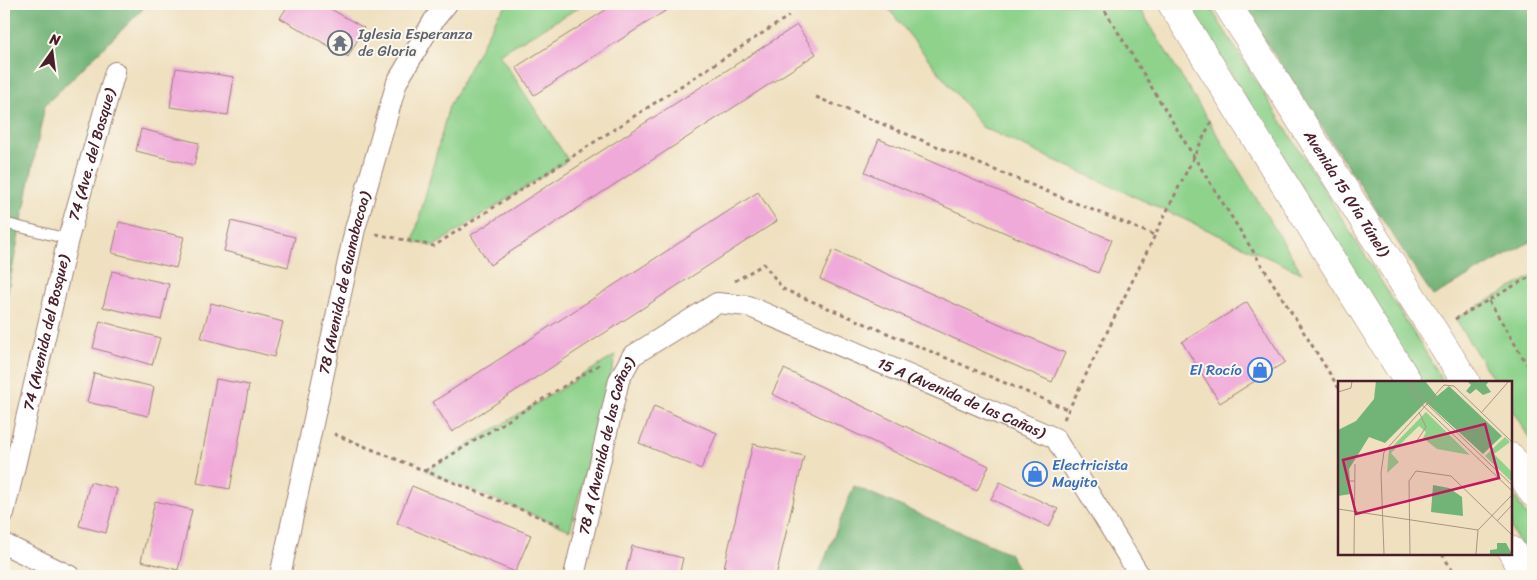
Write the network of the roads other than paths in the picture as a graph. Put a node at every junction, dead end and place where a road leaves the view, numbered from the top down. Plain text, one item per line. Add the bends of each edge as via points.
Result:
1 (447, 4) edge
2 (1172, 4) edge
3 (1227, 4) edge
4 (115, 72) dead end
5 (4, 223) edge
6 (68, 239) junction
7 (717, 302) joint
8 (1407, 381) edge
9 (1465, 381) edge
10 (1512, 458) edge
11 (1533, 493) edge
12 (4, 513) edge
13 (4, 544) edge
14 (1512, 552) edge
15 (70, 576) edge
16 (280, 576) edge
17 (574, 576) edge
18 (1140, 576) edge
19 (1527, 576) edge

1 - 16 street, 78 (Avenida de Guanabacoa) via 397,82 355,229
2 - 8 main road
3 - 9 main road, Avenida 15 (Vía Túnel)
4 - 6 street, 74 (Ave. del Bosque)
5 - 6 lane
6 - 12 street, 74 (Avenida del Bosque)
7 - 17 street, 78 A (Avenida de las Cañas) via 632,356 619,380
7 - 18 street, 15 A (Avenida de las Cañas) via 748,306 1055,438
10 - 11 main road
13 - 15 street
14 - 19 main road

